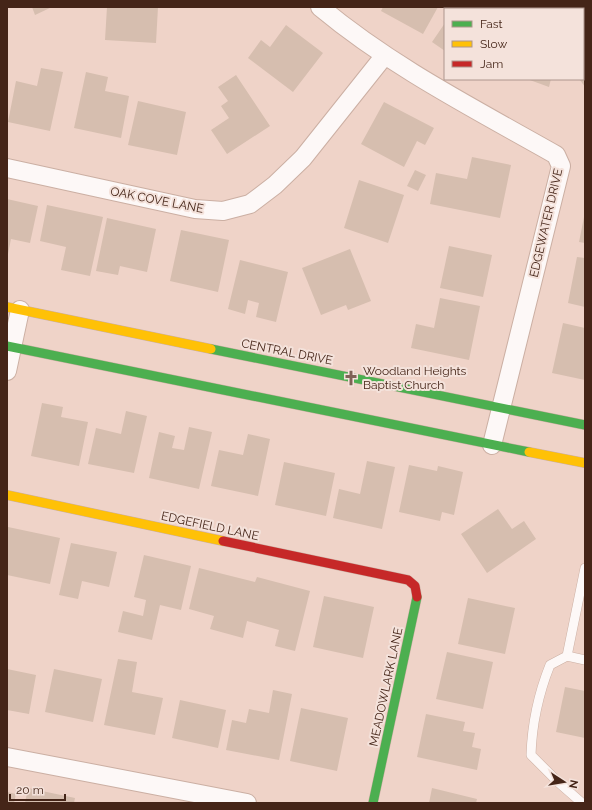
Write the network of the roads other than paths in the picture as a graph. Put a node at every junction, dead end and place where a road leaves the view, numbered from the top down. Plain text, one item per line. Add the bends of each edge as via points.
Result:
1 (320, 7) edge
2 (385, 55) junction
3 (7, 168) edge
4 (14, 309) edge
5 (10, 347) edge
6 (7, 372) edge
7 (502, 407) junction
8 (585, 425) edge
9 (492, 445) junction
10 (585, 463) edge
11 (7, 496) edge
12 (585, 568) edge
13 (408, 580) joint
14 (567, 656) junction
15 (585, 660) edge
16 (7, 757) edge
17 (247, 803) edge
18 (374, 803) edge
19 (582, 803) edge

1 - 2 street, EDGEWATER DRIVE
2 - 3 street, OAK COVE LANE via 303,158 250,204 223,211 194,209
2 - 7 street, EDGEWATER DRIVE via 556,155 561,166
4 - 5 street
4 - 7 main road, CENTRAL DRIVE
5 - 6 street
5 - 9 main road
7 - 8 main road, CENTRAL DRIVE
7 - 9 street, EDGEWATER DRIVE
9 - 10 main road
11 - 13 main road, EDGEFIELD LANE
12 - 14 lane
13 - 18 main road, MEADOWLARK LANE via 417,589 417,599
14 - 15 lane
14 - 19 lane via 550,665 532,732 531,754
16 - 17 street

